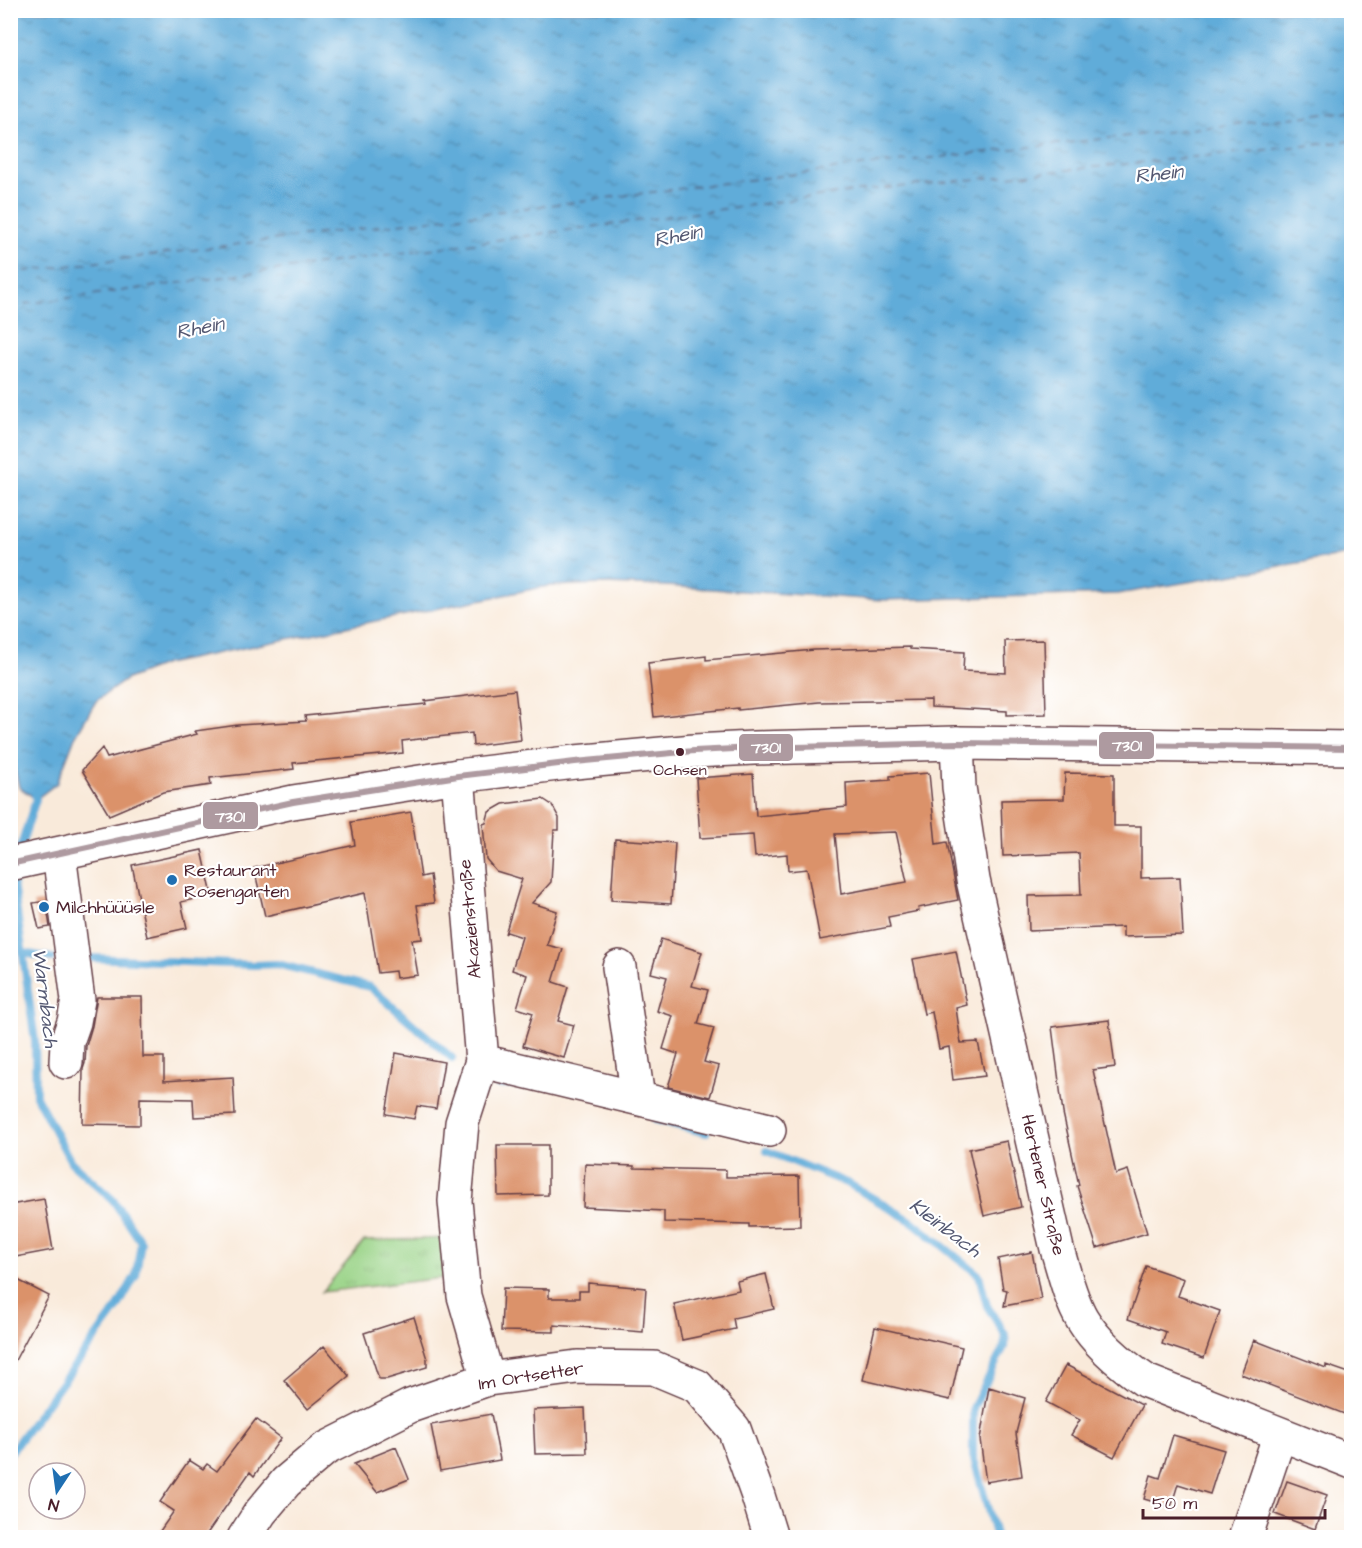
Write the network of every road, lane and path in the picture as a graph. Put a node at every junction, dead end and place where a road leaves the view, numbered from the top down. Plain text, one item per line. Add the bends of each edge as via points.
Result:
1 (957, 743) junction
2 (1352, 748) edge
3 (458, 776) junction
4 (36, 859) edge
5 (619, 967) dead end
6 (482, 1061) junction
7 (66, 1062) dead end
8 (638, 1098) junction
9 (769, 1130) dead end
10 (488, 1379) junction
11 (1280, 1434) junction
12 (1352, 1462) edge
13 (244, 1538) edge
14 (771, 1538) edge
15 (1245, 1538) edge

1 - 2 street
1 - 3 street via 754,748 574,762
1 - 11 street, Hertener Straße via 959,787 974,880 1057,1249 1082,1319 1102,1346 1146,1381
3 - 4 street via 293,802
3 - 6 street, Akazienstraße
4 - 7 street via 78,1000
5 - 8 street
6 - 8 street
6 - 10 street, Akazienstraße via 462,1123 455,1201 464,1296
8 - 9 street
10 - 13 street, Im Ortsetter via 410,1406 325,1449 286,1482
10 - 14 street, Im Ortsetter via 577,1366 654,1368 697,1386 734,1429
11 - 12 street, Hertener Straße
11 - 15 street

